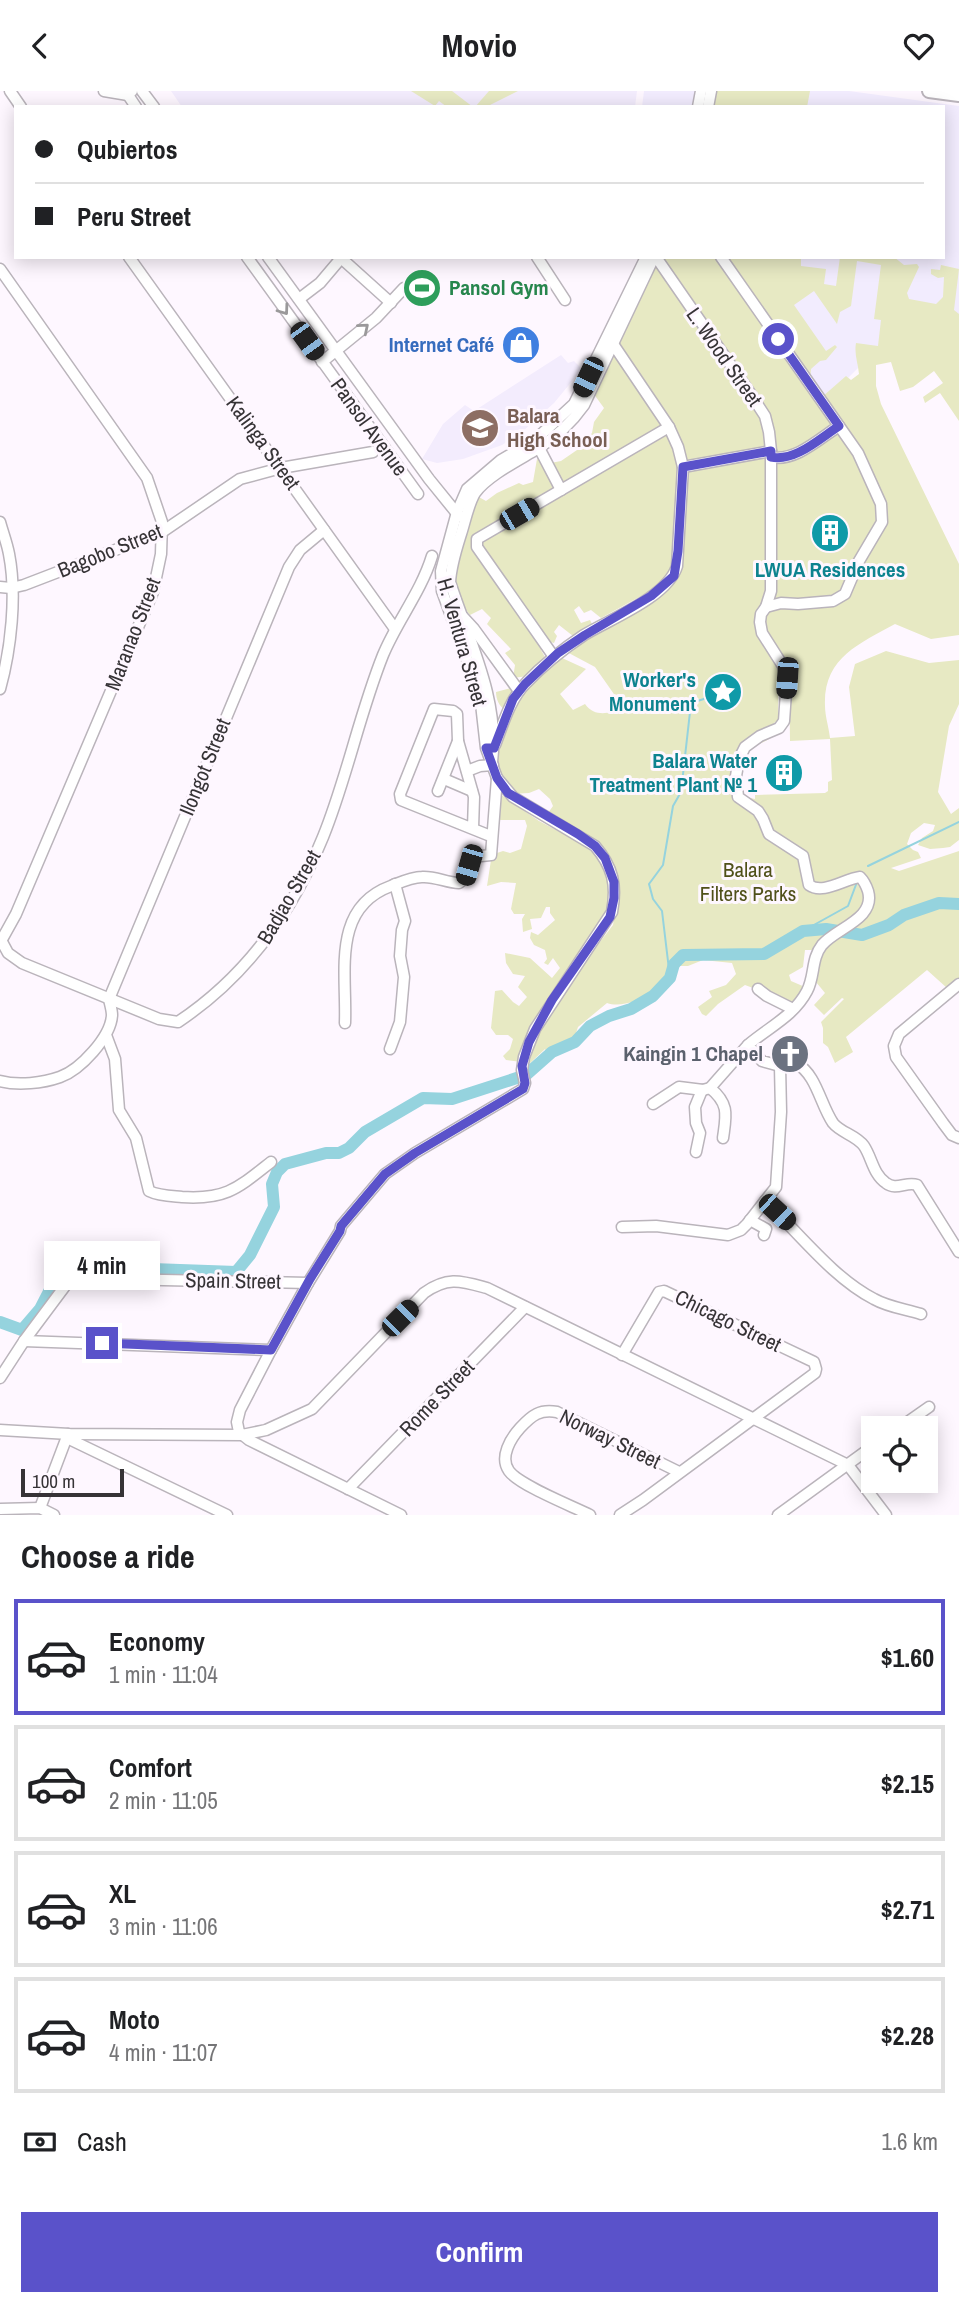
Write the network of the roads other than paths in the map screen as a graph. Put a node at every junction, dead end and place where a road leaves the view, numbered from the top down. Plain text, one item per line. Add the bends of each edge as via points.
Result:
1 (104, 91) edge
2 (142, 91) edge
3 (929, 91) edge
4 (130, 93) edge
5 (952, 93) edge
6 (153, 105) edge
7 (130, 259) edge
8 (248, 259) edge
9 (269, 259) edge
10 (341, 259) edge
11 (343, 259) edge
12 (538, 259) edge
13 (645, 259) edge
14 (654, 259) edge
15 (656, 259) edge
16 (722, 259) edge
17 (0, 269) edge
18 (404, 288) dead end
19 (299, 299) junction
20 (565, 300) dead end
21 (391, 303) junction
22 (610, 341) junction
23 (337, 351) junction
24 (322, 362) junction
25 (839, 426) junction
26 (669, 427) junction
27 (537, 443) junction
28 (373, 451) dead end
29 (771, 454) junction
30 (683, 467) junction
31 (281, 468) junction
32 (561, 490) junction
33 (418, 494) dead end
34 (457, 513) junction
35 (464, 522) junction
36 (0, 523) edge
37 (324, 530) junction
38 (162, 532) junction
39 (432, 556) dead end
40 (0, 587) edge
41 (11, 588) junction
42 (771, 591) junction
43 (781, 603) junction
44 (766, 607) junction
45 (456, 616) junction
46 (395, 629) junction
47 (554, 656) junction
48 (0, 689) edge
49 (519, 691) junction
50 (458, 741) junction
51 (490, 748) junction
52 (491, 765) junction
53 (467, 773) junction
54 (497, 778) junction
55 (444, 779) junction
56 (472, 791) junction
57 (438, 792) dead end
58 (473, 828) junction
59 (488, 835) dead end
60 (396, 884) junction
61 (1, 939) edge
62 (959, 984) edge
63 (758, 989) dead end
64 (109, 999) junction
65 (129, 1008) junction
66 (793, 1009) junction
67 (112, 1016) junction
68 (345, 1023) dead end
69 (106, 1035) junction
70 (748, 1045) junction
71 (390, 1049) dead end
72 (780, 1066) junction
73 (0, 1081) edge
74 (706, 1089) junction
75 (653, 1104) dead end
76 (723, 1138) dead end
77 (959, 1138) edge
78 (696, 1152) dead end
79 (271, 1162) dead end
80 (765, 1201) junction
81 (750, 1220) junction
82 (622, 1227) dead end
83 (764, 1235) dead end
84 (959, 1251) edge
85 (308, 1283) junction
86 (525, 1307) junction
87 (921, 1314) dead end
88 (24, 1341) junction
89 (271, 1350) junction
90 (622, 1355) junction
91 (815, 1373) joint
92 (0, 1378) edge
93 (929, 1407) dead end
94 (916, 1416) edge
95 (752, 1419) junction
96 (0, 1430) edge
97 (242, 1435) junction
98 (68, 1436) junction
99 (861, 1455) edge
100 (848, 1465) junction
101 (679, 1472) junction
102 (348, 1489) junction
103 (40, 1508) junction
104 (0, 1509) edge
105 (54, 1515) edge
106 (227, 1515) edge
107 (401, 1515) edge
108 (590, 1515) edge
109 (620, 1515) edge
110 (778, 1515) edge
111 (886, 1515) edge

1 - 4 street
2 - 6 street
3 - 5 main road
7 - 31 street, Kalinga Street
8 -> 24 street, Pansol Avenue
9 - 19 street, Pansol Avenue
10 - 19 street
11 - 21 street
12 - 20 street
13 - 22 street, H. Ventura Street
14 - 22 street, H. Ventura Street
15 - 29 street, L. Wood Street via 765,416
16 - 25 street
17 - 38 street, Maranao Street via 147,478
18 - 21 street
19 - 23 street, Pansol Avenue
23 -> 21 street
22 - 26 street
22 - 27 street, H. Ventura Street via 584,405 576,416
23 - 24 street
23 - 34 street, Pansol Avenue
24 - 33 street, Pansol Avenue
25 - 29 street via 796,454 778,459
25 - 43 street via 870,479 881,504 882,522 845,594 833,601
26 - 30 street
26 - 32 street
27 - 32 street
27 - 34 street, H. Ventura Street via 501,460 472,483
27 - 35 street, H. Ventura Street via 475,493
28 - 31 street, Bagobo Street
29 - 30 street
29 - 42 street, L. Wood Street
30 - 47 street via 674,576 651,596
31 - 37 street, Kalinga Street
31 - 38 street, Bagobo Street via 240,479
32 - 47 street via 477,539 477,547
34 - 35 street, Pansol Avenue
34 - 45 street, H. Ventura Street via 441,571 442,591
35 - 45 street, H. Ventura Street via 450,582
36 - 41 street via 9,555
37 - 46 street, Kalinga Street
37 - 64 street, Ilongot Street via 289,566
38 - 41 street, Bagobo Street
38 - 61 street, Maranao Street via 153,592
39 - 46 street, Badjao Street
40 - 41 street, Bagobo Street
41 - 48 street via 10,635
42 - 43 street
42 - 44 street, L. Wood Street
43 - 44 street
44 - 66 street, L. Wood Street via 761,614 762,633 786,672 784,721 779,729 745,747 737,766 738,797 758,811 769,834 803,856 814,889 856,877 863,880 869,898 859,917 816,954 809,988
45 - 49 street via 474,629
45 - 51 street, H. Ventura Street via 488,690
46 - 65 street, Badjao Street via 363,711 323,838 275,929 230,980 178,1022
47 - 49 street
49 - 51 street
50 - 53 street
50 - 55 street
50 - 58 street via 457,714 432,712 401,800
51 - 52 street, H. Ventura Street
52 - 53 street
52 - 54 street, H. Ventura Street
53 - 56 street
54 - 60 street via 491,855 471,857 459,883 424,876
54 - 85 street via 508,793 578,834 605,858 614,882 610,917 534,1029 526,1049 523,1089 385,1174 341,1226
55 - 56 street
55 - 57 street
56 - 58 street
58 - 59 street
60 - 68 street via 370,897 350,927 343,961
60 - 71 street via 405,921 400,956 404,977 400,1022
61 - 64 street, Badjao Street via 8,953 22,963
62 - 77 street via 899,1034 894,1046 896,1057
63 - 66 street
64 - 65 street, Badjao Street
64 - 67 street
65 - 67 street
66 - 70 street
67 - 69 street
69 - 73 street via 63,1076 20,1083
69 - 79 street via 115,1059 119,1110 136,1138 149,1191 218,1196
70 - 72 street via 762,1061
70 - 74 street
72 - 80 street via 776,1187
72 - 84 street via 801,1066 833,1122 863,1145 887,1184 917,1185
74 - 75 street via 679,1087
74 - 76 street via 721,1097 727,1111
74 - 78 street via 695,1107 700,1133
80 - 81 street
80 - 87 street via 854,1287 885,1304
81 - 82 street via 727,1235 656,1226
81 - 83 street via 766,1229
85 - 88 street, Spain Street via 75,1277 68,1280
85 - 89 street
86 - 90 street
86 - 97 street via 487,1288 444,1281 424,1293 312,1409 266,1430
86 - 102 street, Rome Street
88 - 89 street
88 - 92 street, Spain Street
89 - 97 street via 238,1416
90 - 91 street, Chicago Street via 659,1292 664,1291 814,1362
90 - 95 street
91 - 95 street, Norway Street
93 - 94 street
95 - 100 street
95 - 101 street, Norway Street
96 - 98 street
97 - 98 street
97 - 102 street
98 - 103 street
98 - 106 street
99 - 100 street
100 - 110 street
100 - 111 street
101 - 108 street, Norway Street via 557,1412 545,1409 536,1413 508,1446 508,1470
101 - 109 street, Norway Street
102 - 107 street
103 - 104 street
103 - 105 street

